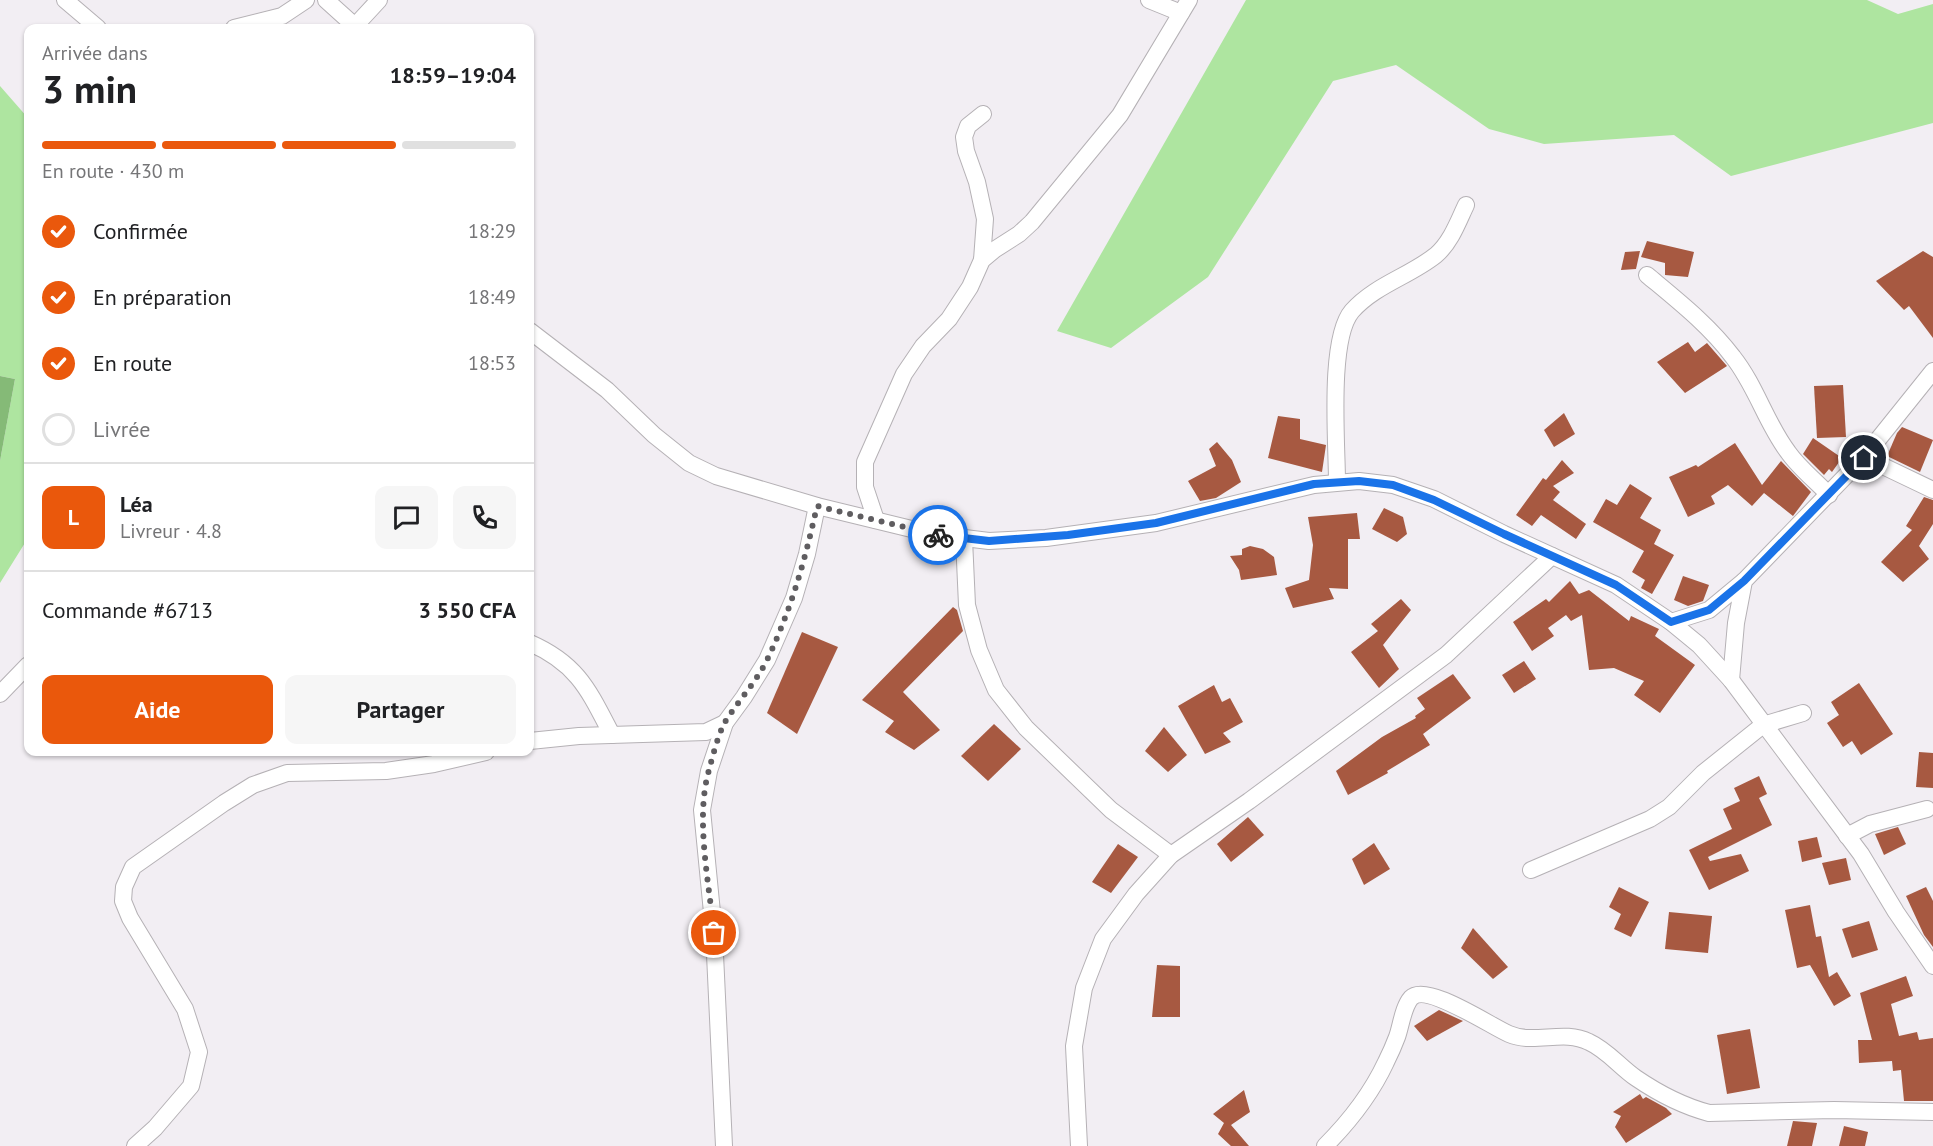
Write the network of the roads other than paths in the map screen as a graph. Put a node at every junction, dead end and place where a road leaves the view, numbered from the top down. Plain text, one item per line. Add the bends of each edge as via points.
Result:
1 (65, 0) edge
2 (306, 0) edge
3 (326, 0) edge
4 (380, 0) edge
5 (1149, 0) edge
6 (1185, 7) edge
7 (93, 24) edge
8 (250, 24) edge
9 (353, 24) edge
10 (359, 24) edge
11 (982, 114) dead end
12 (1466, 205) dead end
13 (982, 260) junction
14 (1647, 275) dead end
15 (534, 334) edge
16 (1933, 371) edge
17 (1864, 458) junction
18 (1337, 482) junction
19 (1933, 490) edge
20 (1829, 495) junction
21 (817, 506) junction
22 (876, 520) junction
23 (964, 538) junction
24 (1552, 556) junction
25 (1744, 581) junction
26 (1671, 622) junction
27 (534, 645) edge
28 (24, 668) edge
29 (1731, 680) junction
30 (0, 694) edge
31 (1803, 713) dead end
32 (724, 723) junction
33 (1763, 725) junction
34 (612, 735) junction
35 (534, 741) edge
36 (469, 756) edge
37 (1927, 809) dead end
38 (1848, 836) junction
39 (1172, 855) junction
40 (1531, 870) dead end
41 (1933, 966) edge
42 (1933, 1112) edge
43 (135, 1146) edge
44 (724, 1146) edge
45 (1079, 1146) edge
46 (1325, 1146) edge

1 - 7 street
2 - 8 street via 282,16
3 - 9 street
4 - 10 street
5 - 6 street
6 - 13 street via 1120,115 1032,222
11 - 13 street via 968,126 964,137 985,219
12 - 18 street via 1449,240 1437,254 1376,291 1351,312 1341,336 1337,380
13 - 22 street via 949,319 923,346 904,374 868,454 865,487
14 - 20 street via 1695,315 1732,355 1789,453
15 - 21 street via 608,390 689,463 716,476
16 - 17 street
17 - 19 street
17 - 20 street
18 - 23 street via 1314,484 1156,523 1046,537 989,541
18 - 24 street via 1393,485 1434,500
20 - 25 street
21 - 22 street
21 - 32 street via 794,598 767,660
22 - 23 street
23 - 39 street via 967,605 979,650 996,690 1026,728 1102,802
24 - 26 street via 1616,585
24 - 39 street via 1446,655
25 - 26 street via 1709,610
25 - 29 street
26 - 29 street
27 - 34 street via 571,667
28 - 30 street
29 - 33 street
31 - 33 street
32 - 34 street via 706,732
32 - 44 street via 708,771 702,810 714,944
33 - 38 street
33 - 40 street via 1650,819
34 - 35 street
36 - 43 street via 386,771 287,773 233,797 134,867 124,887 123,901 185,1009 199,1052 191,1086
37 - 38 street via 1870,824
38 - 41 street
39 - 45 street via 1136,894 1103,939 1084,988 1074,1046
42 - 46 street via 1709,1113 1676,1101 1643,1082 1591,1042 1576,1036 1526,1038 1510,1034 1456,1005 1418,994 1408,1002 1398,1036 1371,1089

